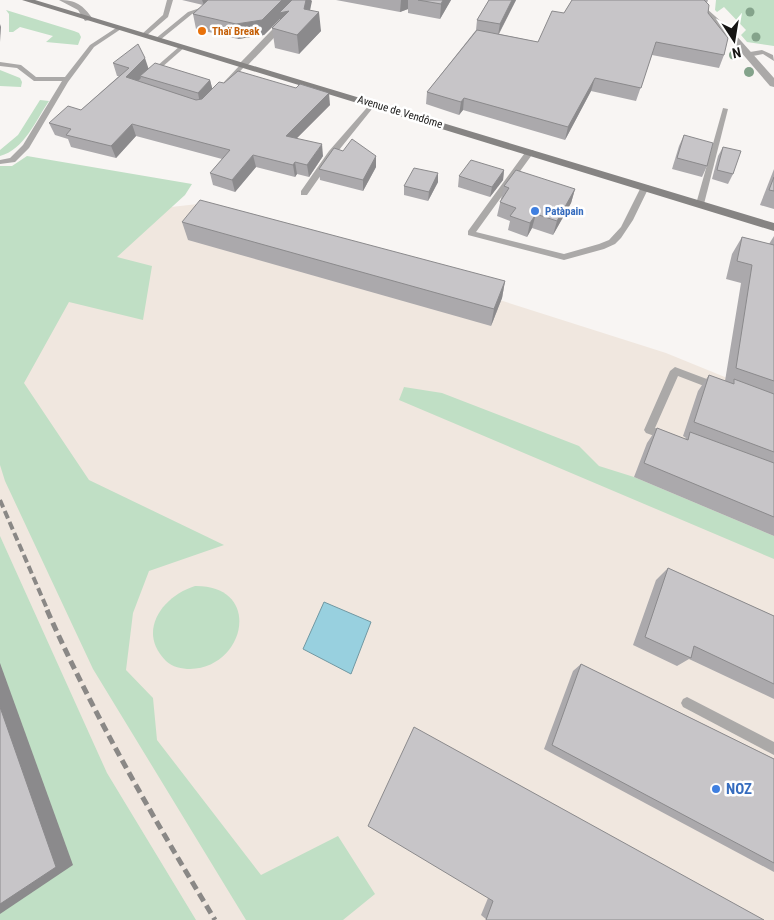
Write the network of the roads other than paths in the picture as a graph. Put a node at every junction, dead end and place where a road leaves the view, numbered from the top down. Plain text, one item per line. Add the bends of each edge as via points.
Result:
1 (26, 0) edge
2 (62, 0) edge
3 (170, 0) edge
4 (218, 0) edge
5 (306, 0) edge
6 (692, 0) edge
7 (88, 19) junction
8 (119, 28) junction
9 (144, 35) junction
10 (158, 39) junction
11 (182, 47) junction
12 (748, 55) junction
13 (774, 58) edge
14 (0, 64) edge
15 (243, 64) junction
16 (158, 68) junction
17 (167, 71) edge
18 (147, 78) edge
19 (66, 79) junction
20 (774, 84) edge
21 (221, 88) edge
22 (373, 104) junction
23 (725, 109) dead end
24 (530, 152) junction
25 (0, 162) edge
26 (645, 188) junction
27 (304, 193) dead end
28 (700, 204) junction
29 (774, 227) edge
30 (729, 391) edge
31 (676, 440) edge
32 (687, 703) dead end
33 (774, 749) edge

1 - 7 main road, Avenue de Vendôme
2 - 7 street via 81,8
3 - 9 lane via 166,16
4 - 10 lane via 190,13
5 - 15 street
6 - 12 street
7 - 8 main road, Avenue de Vendôme
8 - 9 main road, Avenue de Vendôme
8 - 19 lane via 92,46
9 - 10 main road, Avenue de Vendôme
10 - 11 main road, Avenue de Vendôme
11 - 15 main road, Avenue de Vendôme
11 - 16 lane
12 - 13 lane via 759,51
12 - 20 street
14 - 19 lane via 19,66 34,79
15 - 21 lane
15 - 22 main road, Avenue de Vendôme
16 - 17 lane
16 - 18 lane
19 - 25 lane via 26,146 12,160
22 - 24 main road, Avenue de Vendôme
22 - 27 lane
23 - 28 lane
24 - 26 main road, Avenue de Vendôme
24 - 26 lane via 471,232 564,257 608,245 618,239
26 - 28 main road, Avenue de Vendôme
28 - 29 main road, Avenue de Vendôme
30 - 31 lane via 675,371 649,430
32 - 33 lane

